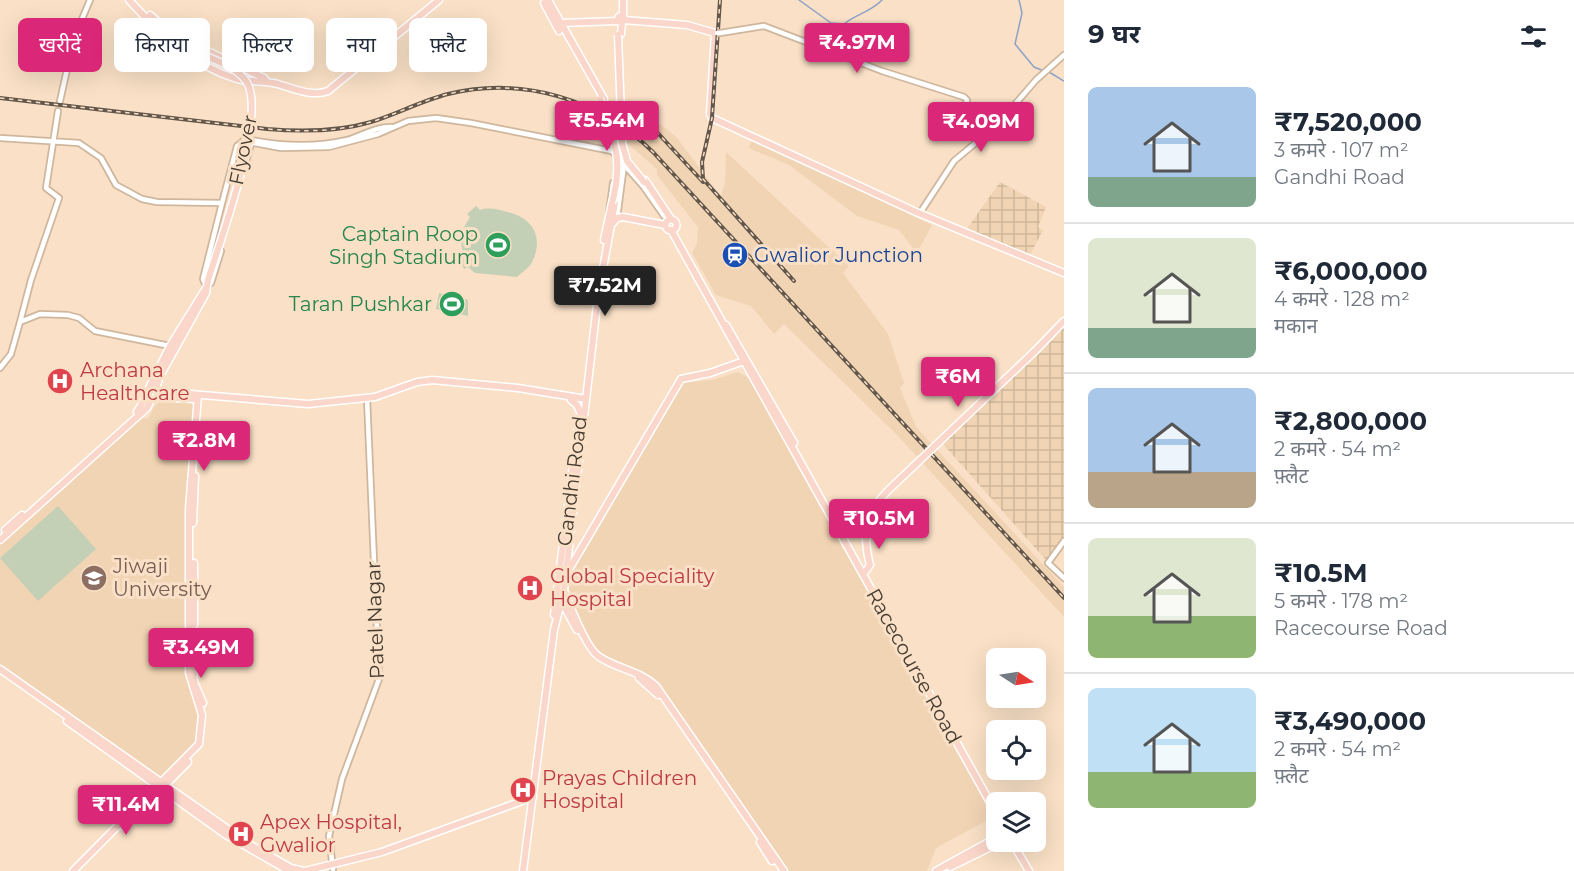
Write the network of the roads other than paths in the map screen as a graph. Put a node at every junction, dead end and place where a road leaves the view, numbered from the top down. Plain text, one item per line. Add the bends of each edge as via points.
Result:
1 (90, 0) edge
2 (129, 0) edge
3 (135, 0) edge
4 (439, 0) edge
5 (621, 0) edge
6 (545, 1) edge
7 (150, 18) edge
8 (153, 18) edge
9 (621, 20) junction
10 (560, 26) junction
11 (717, 33) junction
12 (210, 54) edge
13 (1064, 55) edge
14 (210, 59) edge
15 (210, 66) edge
16 (267, 81) junction
17 (60, 101) dead end
18 (58, 111) dead end
19 (986, 134) junction
20 (0, 138) edge
21 (252, 142) junction
22 (54, 143) junction
23 (612, 151) junction
24 (624, 165) junction
25 (222, 203) junction
26 (615, 206) junction
27 (609, 213) junction
28 (920, 213) junction
29 (665, 220) junction
30 (614, 221) junction
31 (673, 230) junction
32 (1064, 274) edge
33 (207, 285) junction
34 (1064, 321) edge
35 (20, 322) junction
36 (170, 346) junction
37 (742, 357) junction
38 (730, 365) junction
39 (0, 368) edge
40 (749, 370) junction
41 (160, 376) junction
42 (165, 393) junction
43 (151, 395) junction
44 (200, 397) junction
45 (367, 400) junction
46 (571, 400) junction
47 (584, 401) junction
48 (144, 408) junction
49 (580, 412) junction
50 (839, 526) junction
51 (0, 535) edge
52 (0, 540) edge
53 (1064, 541) edge
54 (866, 572) junction
55 (566, 574) junction
56 (1064, 578) edge
57 (559, 584) junction
58 (564, 590) junction
59 (560, 601) junction
60 (0, 672) edge
61 (161, 785) junction
62 (988, 792) edge
63 (986, 795) edge
64 (531, 799) junction
65 (138, 810) junction
66 (986, 844) edge
67 (986, 849) edge
68 (1020, 852) edge
69 (333, 867) junction
70 (73, 871) edge
71 (78, 871) edge
72 (290, 871) edge
73 (304, 871) edge
74 (323, 871) edge
75 (522, 871) edge
76 (779, 871) edge
77 (784, 871) edge
78 (936, 871) edge
79 (944, 871) edge
80 (1031, 871) edge

1 - 17 street via 74,38
2 - 7 main road
3 - 8 main road
4 - 16 main road via 328,91 315,94
5 - 9 main road
6 - 10 main road
6 - 10 main road
9 - 10 main road
9 - 11 main road via 687,25
9 - 29 main road, bridge via 622,142 627,161 644,181
10 - 26 main road, bridge via 608,109 622,164
11 - 19 street via 764,26 964,97 965,108
11 - 28 main road via 710,117
12 - 16 main road
13 - 19 street
14 - 33 main road, Flyover, bridge via 237,71 248,83 254,99 247,148
15 - 16 main road via 235,78
18 - 22 street
19 - 28 street via 954,161
20 - 22 street
21 - 23 street via 280,148 329,147 408,121 445,119
21 - 25 street via 243,141 236,150
21 - 33 street via 211,284
22 - 25 street via 66,141 83,146 101,158 116,185 134,196 154,202
22 - 35 street via 46,188 59,198
23 - 24 street
23 - 27 street via 616,168
24 - 26 street
24 - 29 street
25 - 33 street via 203,279
26 - 27 main road, Gandhi Road
26 - 29 main road
26 - 30 main road
27 - 47 main road, Gandhi Road
28 - 32 main road
29 - 30 main road
29 - 31 main road
29 - 31 main road via 676,224
30 - 47 main road via 603,262
31 - 37 main road
33 - 36 main road
33 - 41 main road
34 - 54 main road, bridge via 878,501 869,517 865,539 870,565
35 - 36 street via 40,314 68,315 79,318 95,332
35 - 39 street via 11,354
36 - 43 main road
37 - 38 main road
37 - 38 main road
37 - 40 main road, Racecourse Road
37 - 50 main road, Racecourse Road
38 - 40 main road
38 - 55 main road via 679,381
40 - 50 main road, Racecourse Road
41 - 42 main road
41 - 43 main road
42 - 43 main road
42 - 44 main road
43 - 44 main road
43 - 48 main road
44 - 45 main road via 300,404
44 - 61 main road via 193,509 193,673 202,715 202,740 196,754
45 - 46 main road via 424,384
45 - 47 main road via 432,380 518,388
45 - 69 street, Patel Nagar via 380,679 342,779 329,836
46 - 47 main road
46 - 49 main road
47 - 49 main road, Gandhi Road
47 - 55 main road
48 - 51 main road
48 - 52 main road
49 - 57 main road, Gandhi Road
50 - 54 main road, Racecourse Road
50 - 63 main road, Racecourse Road
53 - 56 street via 1048,563
54 - 62 main road, Racecourse Road
55 - 58 main road
57 - 58 main road
57 - 59 main road, Gandhi Road
58 - 59 main road
58 - 77 main road via 592,650 656,686
59 - 64 main road, Gandhi Road
59 - 64 main road, Gandhi Road
59 - 76 main road via 594,658 640,679 659,696
60 - 61 main road
61 - 65 main road
61 - 72 main road via 226,836
61 - 73 main road via 249,844 291,868
64 - 69 main road via 383,856
64 - 75 main road, Gandhi Road
65 - 70 main road
65 - 71 main road
66 - 78 main road
67 - 79 main road
68 - 80 main road
69 - 73 main road
69 - 74 main road

